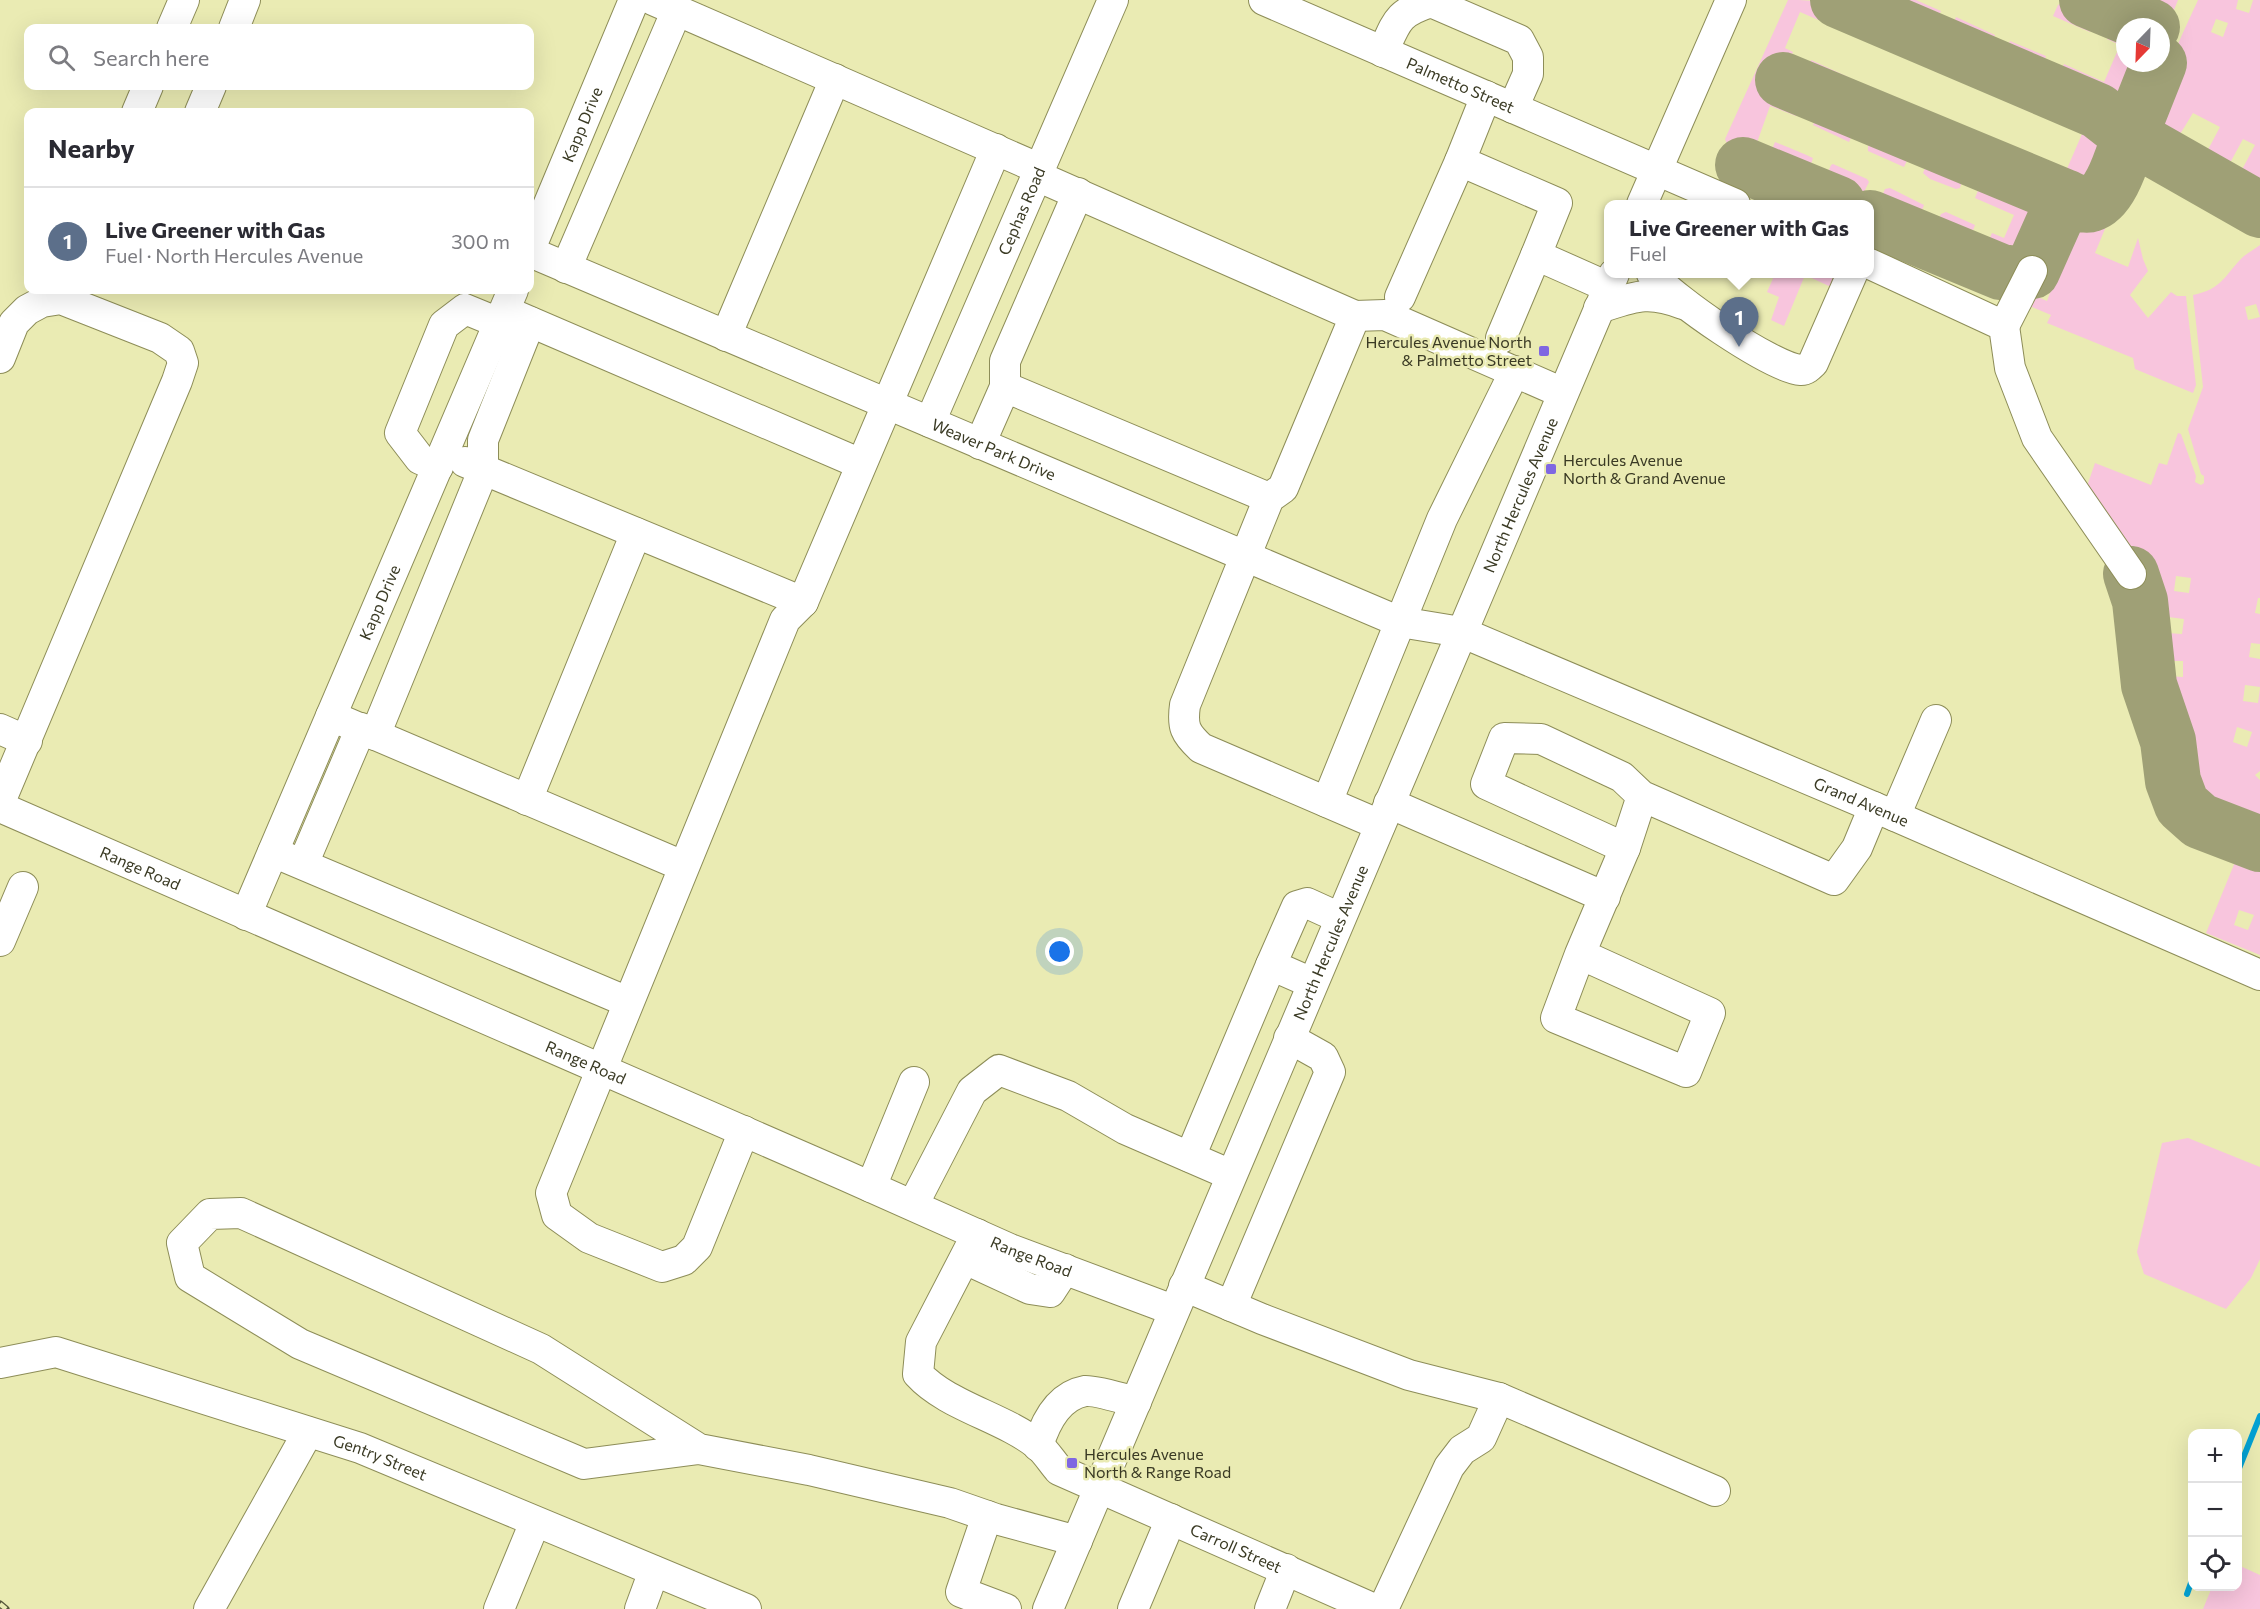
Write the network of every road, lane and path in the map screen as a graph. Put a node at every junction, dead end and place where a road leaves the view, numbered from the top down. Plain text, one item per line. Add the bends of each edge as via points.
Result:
1 (184, 0) edge
2 (245, 0) edge
3 (634, 0) edge
4 (1113, 0) edge
5 (1264, 0) edge
6 (1731, 0) edge
7 (665, 5) edge
8 (174, 24) edge
9 (236, 24) edge
10 (1383, 52) junction
11 (835, 79) junction
12 (146, 90) edge
13 (209, 90) edge
14 (1486, 96) junction
15 (139, 108) edge
16 (203, 108) edge
17 (1513, 108) junction
18 (996, 149) junction
19 (1460, 161) junction
20 (1657, 170) junction
21 (1038, 172) junction
22 (1078, 193) junction
23 (1644, 200) edge
24 (1726, 200) edge
25 (534, 240) edge
26 (534, 252) edge
27 (1536, 255) junction
28 (1874, 266) edge
29 (566, 268) junction
30 (2032, 271) dead end
31 (1657, 278) edge
32 (1850, 278) edge
33 (1607, 289) edge
34 (1401, 297) dead end
35 (1686, 304) junction
36 (511, 311) edge
37 (1355, 316) junction
38 (2004, 326) junction
39 (726, 336) junction
40 (1501, 338) dead end
41 (0, 358) edge
42 (1515, 371) junction
43 (1005, 387) junction
44 (1563, 393) junction
45 (886, 405) junction
46 (930, 422) junction
47 (980, 444) junction
48 (440, 460) junction
49 (861, 464) junction
50 (483, 471) junction
51 (1269, 498) junction
52 (636, 533) junction
53 (1245, 556) junction
54 (2131, 574) dead end
55 (803, 602) junction
56 (1400, 622) junction
57 (1461, 632) junction
58 (331, 716) junction
59 (1936, 720) dead end
60 (368, 732) junction
61 (13, 735) edge
62 (1642, 796) junction
63 (527, 800) junction
64 (0, 802) edge
65 (1327, 802) junction
66 (0, 807) edge
67 (1885, 812) junction
68 (1384, 814) junction
69 (1625, 848) junction
70 (273, 852) junction
71 (303, 864) junction
72 (683, 866) junction
73 (23, 887) dead end
74 (1605, 897) junction
75 (246, 915) junction
76 (1340, 918) junction
77 (0, 941) edge
78 (1580, 954) junction
79 (1271, 965) junction
80 (2260, 975) edge
81 (1312, 983) junction
82 (628, 1002) junction
83 (1254, 1007) junction
84 (1292, 1031) junction
85 (601, 1070) junction
86 (1227, 1070) junction
87 (914, 1082) dead end
88 (1268, 1087) junction
89 (744, 1131) junction
90 (1190, 1157) junction
91 (1231, 1175) junction
92 (871, 1187) junction
93 (912, 1205) junction
94 (971, 1246) junction
95 (1179, 1298) junction
96 (1231, 1306) junction
97 (0, 1364) edge
98 (1499, 1398) junction
99 (1136, 1402) junction
100 (308, 1432) junction
101 (1038, 1446) junction
102 (699, 1449) junction
103 (1100, 1488) junction
104 (1715, 1491) dead end
105 (987, 1516) junction
106 (1171, 1519) junction
107 (535, 1522) junction
108 (1077, 1541) junction
109 (1286, 1569) junction
110 (654, 1571) junction
111 (958, 1601) edge
112 (209, 1609) edge
113 (499, 1609) edge
114 (640, 1609) edge
115 (746, 1609) edge
116 (1006, 1609) edge
117 (1048, 1609) edge
118 (1133, 1609) edge
119 (1270, 1609) edge
120 (1374, 1609) edge
121 (1383, 1609) edge

1 - 8 street
2 - 9 street
3 - 25 street, Kapp Drive
4 - 21 street, Cephas Road
5 - 10 street, Palmetto Street
6 - 20 street
7 - 11 street
7 - 29 street
10 - 14 street, Palmetto Street
10 - 17 street via 1397,19 1431,2 1519,40 1528,57 1528,74
11 - 18 street
11 - 39 street
12 - 15 street
13 - 16 street
14 - 17 street, Palmetto Street
14 - 19 street
17 - 20 street, Palmetto Street
18 - 21 street
18 - 45 street
19 - 27 street via 1557,203
19 - 34 street
20 - 23 street
20 - 24 street, Palmetto Street
21 - 22 street
21 - 46 street, Cephas Road
22 - 37 street
22 - 43 street via 1005,361
26 - 29 street, Weaver Park Drive
27 - 33 street
27 - 40 street
28 - 38 street
29 - 39 street, Weaver Park Drive
30 - 38 street
31 - 35 street
32 - 35 street via 1807,369 1800,370 1767,356
33 - 35 street via 1655,295
33 - 44 street, North Hercules Avenue
36 - 48 street, Kapp Drive
36 - 48 street via 465,309 444,325 400,434 420,459
36 - 49 street
36 - 50 street via 483,440
37 - 42 street via 1385,315
37 - 51 street via 1283,488
38 - 54 street via 2010,368 2037,438
39 - 45 street, Weaver Park Drive
41 - 61 street via 15,323 27,310 61,299 160,338 179,351 183,363
42 - 44 street
42 - 56 street via 1442,519
43 - 47 street
43 - 51 street
44 - 57 street, North Hercules Avenue
45 - 46 street, Weaver Park Drive
45 - 49 street
46 - 47 street, Weaver Park Drive
47 - 53 street, Weaver Park Drive
48 - 50 street
48 - 58 street, Kapp Drive
49 - 55 street
50 - 52 street
50 - 60 street
51 - 53 street
52 - 55 street
52 - 63 street
53 - 56 street, Weaver Park Drive
53 - 65 street via 1185,705 1183,722 1188,736 1201,748
55 - 72 street via 785,620
56 - 57 street, Weaver Park Drive
56 - 65 street
57 - 67 street, Grand Avenue
57 - 68 street, North Hercules Avenue
58 - 60 street
58 - 70 street, Kapp Drive
59 - 67 street
60 - 63 street
60 - 71 street
61 - 64 street
62 - 67 street via 1834,880
62 - 69 street
62 - 69 street via 1622,777 1541,739 1504,738 1486,784
63 - 72 street
65 - 68 street
66 - 75 street, Range Road
67 - 80 street, Grand Avenue
68 - 74 street
68 - 76 street, North Hercules Avenue
69 - 74 street
70 - 71 street
70 - 75 street, Kapp Drive
71 - 82 street
72 - 82 street
73 - 77 street
74 - 78 street
75 - 85 street, Range Road
76 - 79 street via 1307,903 1297,906
76 - 81 street, North Hercules Avenue
78 - 78 street via 1556,1018 1686,1072 1710,1012
79 - 81 street
79 - 83 street
81 - 84 street, North Hercules Avenue
82 - 85 street
83 - 84 street
83 - 86 street
84 - 88 street, North Hercules Avenue
84 - 96 street via 1323,1058 1330,1072
85 - 89 street, Range Road
85 - 89 street via 551,1193 557,1215 589,1238 662,1267 684,1260 697,1247
86 - 88 street
86 - 90 street
87 - 92 street
88 - 91 street, North Hercules Avenue
89 - 92 street, Range Road
90 - 91 street
90 - 93 street via 1125,1129 1068,1096 999,1070 972,1091
91 - 95 street, North Hercules Avenue
92 - 93 street, Range Road
93 - 94 street, Range Road
94 - 95 street, Range Road via 1010,1249 1065,1269
94 - 101 street, Carroll Street via 921,1342 918,1374 928,1386
95 - 96 street, Range Road
95 - 99 street, North Hercules Avenue
96 - 98 street, Range Road via 1409,1375
97 - 100 street, Gentry Street via 56,1352
98 - 104 street, Range Road
98 - 121 street via 1482,1438 1462,1450 1449,1467
99 - 101 street via 1086,1391 1065,1399 1046,1423
99 - 103 street, North Hercules Avenue
100 - 107 street, Gentry Street via 360,1448
100 - 112 street
101 - 103 street, Carroll Street via 1059,1470
102 - 102 street via 541,1349 241,1213 210,1214 182,1243 190,1277 300,1344 584,1464
102 - 105 street via 820,1472 950,1503
103 - 106 street, Carroll Street
103 - 108 street, North Hercules Avenue
105 - 108 street
105 - 111 street
106 - 109 street, Carroll Street
106 - 118 street
107 - 110 street, Gentry Street
107 - 113 street
108 - 117 street, North Hercules Avenue
109 - 119 street
109 - 120 street, Carroll Street
110 - 114 street
110 - 115 street, Gentry Street
111 - 116 street

